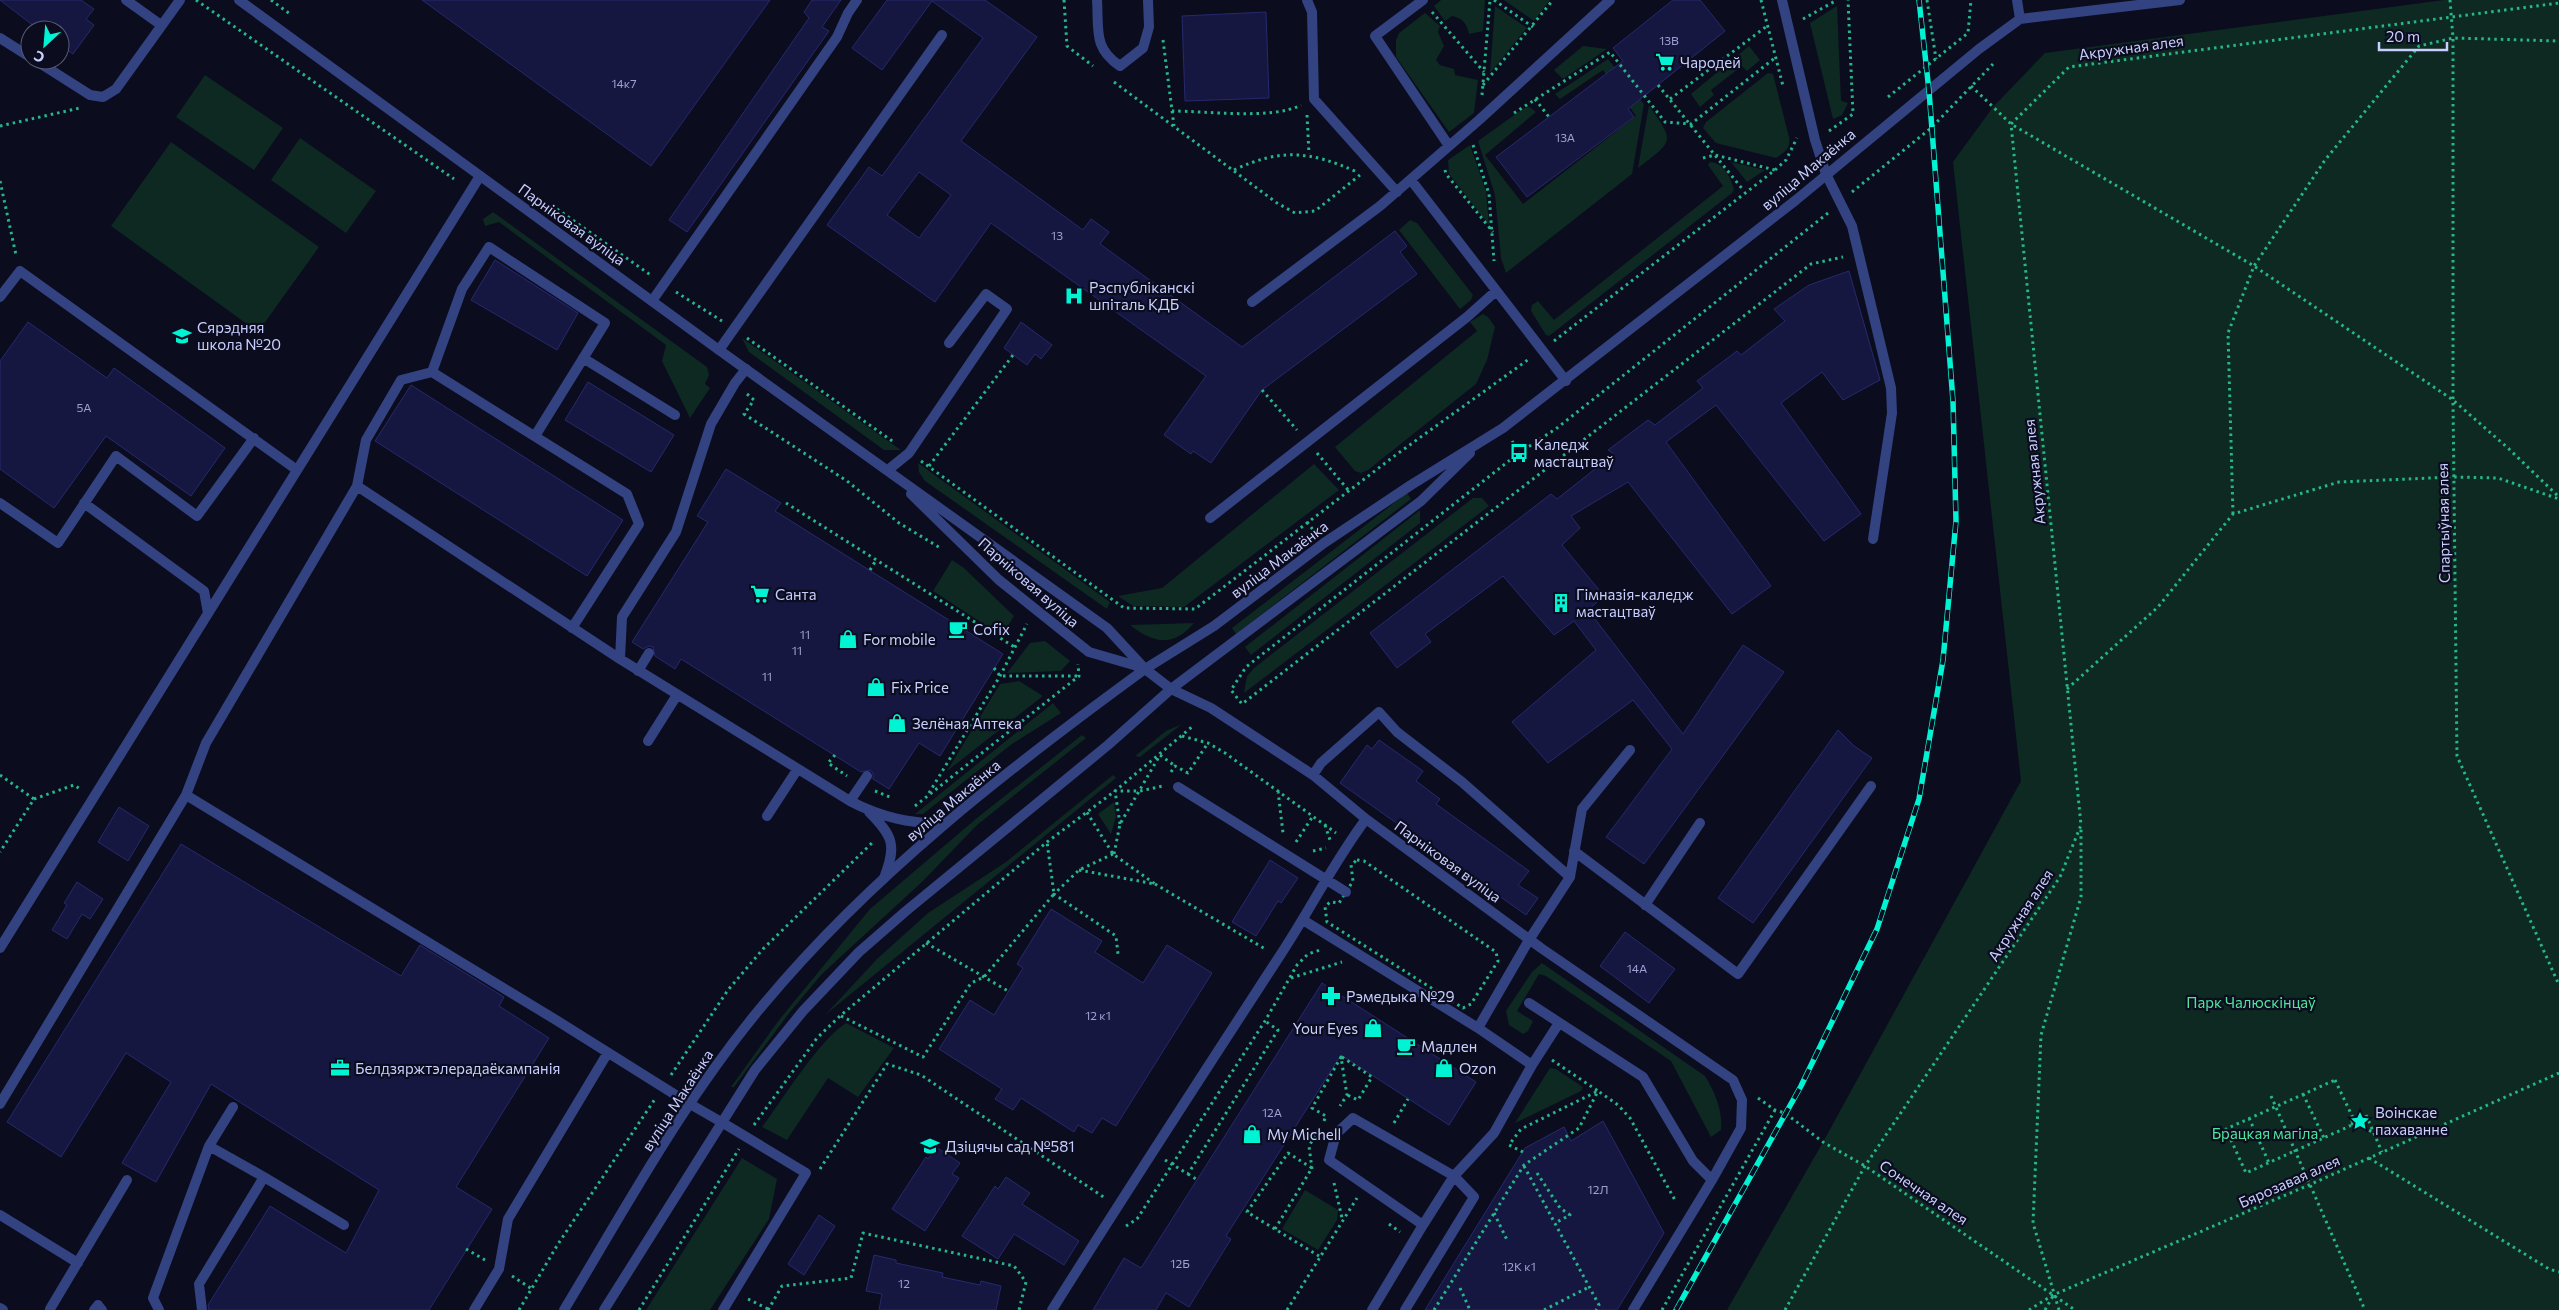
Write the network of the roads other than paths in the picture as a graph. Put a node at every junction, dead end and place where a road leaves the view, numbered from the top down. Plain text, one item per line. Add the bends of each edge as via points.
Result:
1 (126, 0) edge
2 (180, 0) edge
3 (239, 0) edge
4 (857, 0) edge
5 (1097, 0) edge
6 (1148, 0) edge
7 (1307, 0) edge
8 (1422, 0) edge
9 (1610, 0) edge
10 (1782, 0) edge
11 (2017, 0) edge
12 (2180, 0) edge
13 (2020, 20) junction
14 (161, 26) junction
15 (942, 35) dead end
16 (0, 38) edge
17 (20, 51) edge
18 (50, 70) edge
19 (1449, 146) junction
20 (1826, 174) junction
21 (480, 176) junction
22 (1411, 180) junction
23 (1398, 192) junction
24 (1496, 291) junction
25 (0, 297) edge
26 (652, 301) junction
27 (1252, 302) dead end
28 (949, 343) dead end
29 (719, 350) junction
30 (584, 358) junction
31 (746, 369) junction
32 (432, 372) junction
33 (1566, 381) junction
34 (675, 415) dead end
35 (535, 436) junction
36 (254, 438) junction
37 (1485, 438) junction
38 (297, 470) junction
39 (888, 470) junction
40 (358, 486) junction
41 (0, 502) edge
42 (84, 503) junction
43 (1210, 518) dead end
44 (1873, 539) dead end
45 (208, 613) junction
46 (572, 628) junction
47 (649, 652) dead end
48 (620, 660) junction
49 (1145, 668) junction
50 (638, 671) junction
51 (1171, 689) junction
52 (677, 695) junction
53 (648, 741) dead end
54 (1630, 750) dead end
55 (797, 770) junction
56 (1313, 775) junction
57 (868, 776) dead end
58 (1870, 786) dead end
59 (1178, 787) dead end
60 (186, 795) junction
61 (850, 801) junction
62 (868, 811) junction
63 (767, 816) dead end
64 (1366, 820) junction
65 (946, 822) junction
66 (1700, 823) dead end
67 (1574, 851) junction
68 (1570, 877) junction
69 (884, 878) junction
70 (1327, 879) junction
71 (1346, 892) road end
72 (1645, 905) junction
73 (1304, 920) junction
74 (1529, 940) junction
75 (0, 948) edge
76 (1529, 1002) dead end
77 (1559, 1023) junction
78 (1478, 1028) junction
79 (607, 1054) junction
80 (1532, 1065) junction
81 (0, 1104) edge
82 (690, 1104) junction
83 (233, 1107) dead end
84 (723, 1123) junction
85 (209, 1146) junction
86 (1454, 1176) junction
87 (264, 1177) junction
88 (127, 1180) dead end
89 (1712, 1180) junction
90 (0, 1215) edge
91 (344, 1225) dead end
92 (1423, 1225) junction
93 (78, 1263) junction
94 (50, 1309) edge
95 (94, 1310) edge
96 (102, 1310) edge
97 (158, 1310) edge
98 (202, 1310) edge
99 (474, 1310) edge
100 (564, 1310) edge
101 (604, 1310) edge
102 (723, 1310) edge
103 (1052, 1310) edge
104 (1372, 1310) edge
105 (1406, 1310) edge
106 (1633, 1310) edge

1 - 14 street
2 - 14 street
3 - 21 street, Парніковая вуліца
4 - 26 street via 837,37
5 - 6 street via 1100,44 1106,57 1120,66 1143,48 1149,26
7 - 23 street via 1312,12 1314,99
8 - 19 street via 1375,36
9 - 19 street
10 - 20 street
11 - 13 street
12 - 13 street, вуліца Макаёнка
13 - 20 street, вуліца Макаёнка via 1979,49
14 - 18 street via 116,89 104,97 90,95
15 - 29 street
16 - 17 street
19 - 22 street
20 - 33 street, вуліца Макаёнка
20 - 44 street via 1852,226 1891,388 1892,413
21 - 26 street, Парніковая вуліца
21 - 38 street
22 - 23 street
22 - 24 street
23 - 27 street
24 - 33 street
24 - 43 street
25 - 36 street via 20,270
26 - 29 street, Парніковая вуліца
28 - 39 street via 986,294 1007,309 909,453
29 - 31 street, Парніковая вуліца
30 - 32 street via 605,323 488,247 462,289
30 - 34 street
30 - 35 street
31 - 39 street, Парніковая вуліца
31 - 48 street via 705,436 676,532 622,617
32 - 35 street
32 - 40 street via 401,380 366,440
33 - 37 street, вуліца Макаёнка
35 - 46 street via 627,494 639,524
36 - 38 street
36 - 42 street via 197,516 116,456
37 - 49 street, вуліца Макаёнка via 1324,544 1214,626
37 - 51 street, вуліца Макаёнка via 1421,501
38 - 45 street
39 - 49 street, Парніковая вуліца via 1107,628
39 - 49 street, Парніковая вуліца via 999,580 1090,652
40 - 46 street
40 - 60 street via 206,743
41 - 42 street via 58,543
42 - 45 street via 204,591
45 - 75 street
46 - 48 street
47 - 50 street
48 - 50 street
49 - 51 street, Парніковая вуліца
49 - 65 street, вуліца Макаёнка
50 - 52 street
51 - 56 street, Парніковая вуліца via 1211,708
51 - 84 street, вуліца Макаёнка via 859,952 803,1011 755,1070
52 - 53 street
52 - 55 street
54 - 67 street via 1582,809
55 - 61 street
55 - 63 street
56 - 64 street, Парніковая вуліца
56 - 68 street via 1321,763 1379,712 1397,732 1462,782
57 - 61 street
58 - 72 street via 1738,974
59 - 70 street
60 - 79 street
60 - 81 street
61 - 62 street
62 - 65 street via 919,823
62 - 69 street via 886,829 892,845 891,862
64 - 70 street via 1348,842
64 - 74 street, Парніковая вуліца
65 - 69 street, вуліца Макаёнка
66 - 72 street
67 - 68 street
67 - 72 street
68 - 74 street
69 - 82 street, вуліца Макаёнка via 808,953 762,1006
70 - 71 street
70 - 73 street
73 - 78 street
73 - 103 street via 1151,1152
74 - 78 street
74 - 89 street, Парніковая вуліца via 1733,1080 1742,1100 1741,1128
76 - 77 street
77 - 80 street
77 - 89 street via 1643,1077 1692,1161
78 - 80 street
79 - 82 street
79 - 99 street via 508,1219 499,1269
80 - 86 street via 1494,1133
82 - 84 street
82 - 100 street, вуліца Макаёнка
83 - 85 street
84 - 101 street, вуліца Макаёнка
84 - 102 street via 806,1173
85 - 87 street
85 - 97 street via 153,1298
86 - 92 street
86 - 92 street via 1353,1118 1336,1134 1329,1160
86 - 105 street via 1474,1197
87 - 91 street
87 - 98 street via 199,1284
88 - 93 street
89 - 106 street
90 - 93 street
92 - 104 street
93 - 94 street
95 - 96 street via 98,1305

